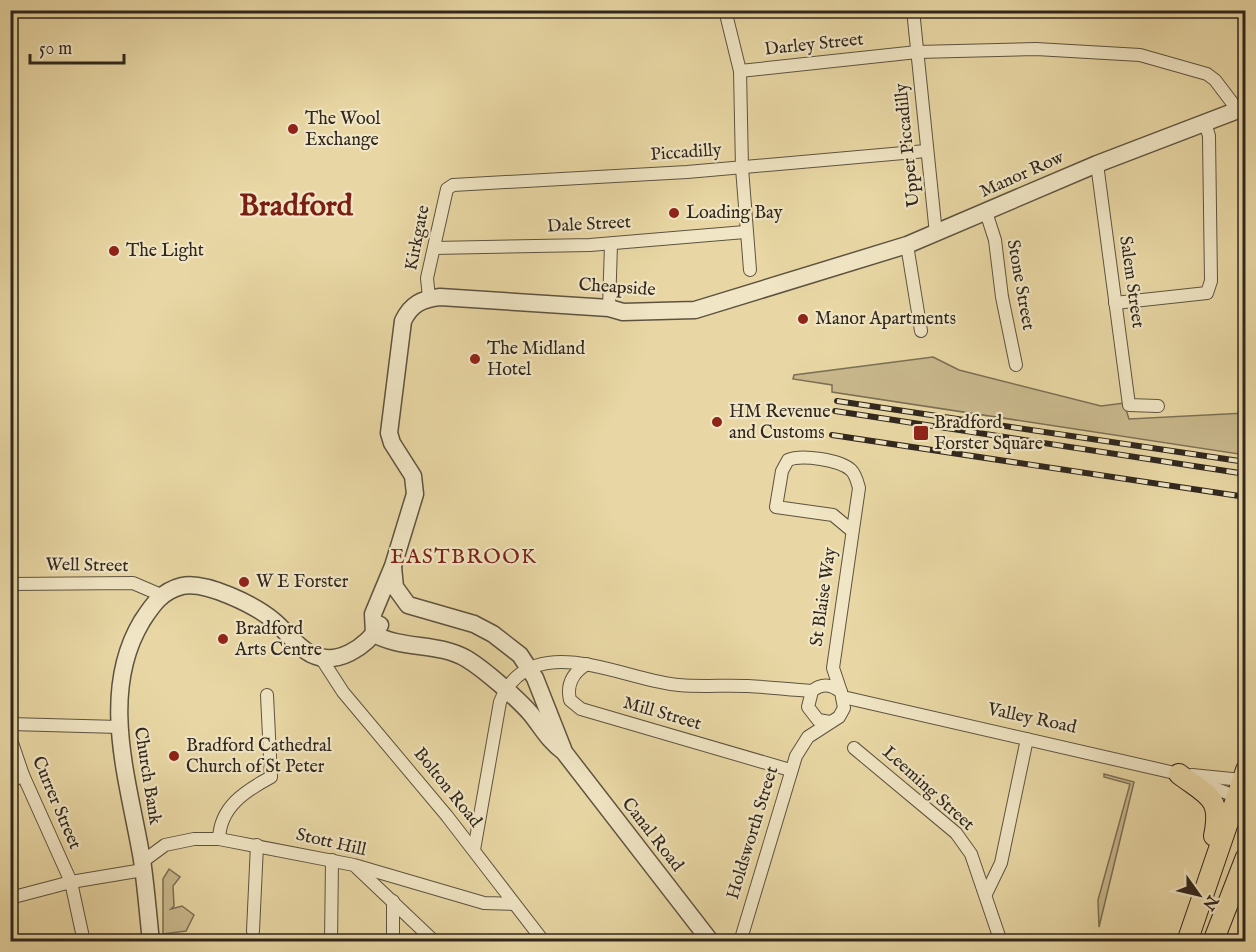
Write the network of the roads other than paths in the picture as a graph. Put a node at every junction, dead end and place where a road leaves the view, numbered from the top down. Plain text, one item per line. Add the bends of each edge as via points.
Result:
1 (725, 10) edge
2 (913, 10) edge
3 (917, 52) junction
4 (741, 71) junction
5 (1243, 109) edge
6 (1206, 122) junction
7 (926, 151) junction
8 (1097, 164) junction
9 (742, 168) junction
10 (449, 186) joint
11 (986, 212) junction
12 (745, 232) junction
13 (936, 234) junction
14 (610, 244) junction
15 (907, 245) junction
16 (434, 248) junction
17 (750, 270) dead end
18 (820, 272) joint
19 (429, 298) junction
20 (1115, 303) junction
21 (609, 308) junction
22 (921, 331) dead end
23 (1016, 364) dead end
24 (1158, 406) dead end
25 (851, 530) junction
26 (393, 566) junction
27 (10, 584) edge
28 (161, 595) junction
29 (374, 634) junction
30 (321, 658) junction
31 (587, 664) junction
32 (833, 668) junction
33 (530, 669) junction
34 (510, 684) junction
35 (815, 689) junction
36 (783, 690) junction
37 (842, 694) junction
38 (267, 695) dead end
39 (875, 705) junction
40 (809, 710) junction
41 (842, 713) junction
42 (830, 722) junction
43 (10, 724) edge
44 (119, 727) junction
45 (10, 737) edge
46 (808, 737) junction
47 (1027, 739) junction
48 (854, 748) dead end
49 (564, 752) junction
50 (790, 770) junction
51 (1179, 774) junction
52 (23, 775) junction
53 (10, 782) edge
54 (1243, 786) edge
55 (1245, 815) edge
56 (219, 839) junction
57 (257, 844) junction
58 (474, 849) junction
59 (1245, 857) edge
60 (332, 860) junction
61 (354, 865) junction
62 (142, 866) junction
63 (71, 882) junction
64 (1203, 892) junction
65 (986, 894) junction
66 (10, 898) edge
67 (393, 901) junction
68 (514, 904) junction
69 (253, 931) dead end
70 (84, 942) edge
71 (151, 942) edge
72 (332, 942) edge
73 (393, 942) edge
74 (435, 942) edge
75 (544, 942) edge
76 (711, 942) edge
77 (740, 942) edge
78 (1001, 942) edge
79 (1187, 942) edge
80 (1213, 942) edge

1 - 4 street
2 - 3 street, Upper Piccadilly
3 - 4 street, Darley Street
3 - 5 street, Darley Street via 1036,48 1140,55 1207,74
3 - 7 street, Upper Piccadilly
4 - 9 street
5 - 6 street, Manor Row
6 - 8 street, Manor Row
6 - 20 street via 1211,281 1207,293
7 - 9 street, Piccadilly
7 - 13 street, Upper Piccadilly
8 - 11 street, Manor Row
8 - 20 street, Salem Street
9 - 10 street, Piccadilly
9 - 12 street
10 - 16 street, Kirkgate
11 - 13 street, Manor Row
11 - 23 street, Stone Street via 995,240
12 - 14 street, Dale Street
12 - 17 street
13 - 15 street, Manor Row
14 - 16 street, Dale Street
14 - 21 street
15 - 18 street, Manor Row
15 - 22 street
16 - 19 street, Kirkgate via 427,278
18 - 21 street, Cheapside via 695,310 622,312
19 - 21 street, Cheapside
19 - 26 street, Cheapside via 409,308 403,321 389,434 413,476 415,494
20 - 24 street, Salem Street via 1129,405
25 - 25 street, St Blaise Way via 833,515 776,507 782,471 788,460 841,464 853,472 859,488
25 - 32 street, St Blaise Way
26 - 29 street via 383,620
26 - 33 street, Canal Road via 394,587 408,605 474,624 512,648
27 - 28 street, Well Street via 133,583
28 - 30 street via 184,586 220,592 264,613 309,653
28 - 44 street, Church Bank via 136,632 123,667
29 - 30 street via 356,651
29 - 34 street, Canal Road via 394,644 448,651
30 - 58 street, Bolton Road via 343,692
31 - 33 street via 543,664
31 - 36 street via 668,684
31 - 50 street, Mill Street via 577,670 568,694 572,703 588,712
32 - 35 street, St Blaise Way
32 - 37 street, St Blaise Way
33 - 34 street
33 - 49 street, Canal Road
34 - 49 street, Canal Road via 550,741
34 - 58 street via 500,702
35 - 36 street
35 - 37 street via 830,685
35 - 40 street
36 - 40 street
37 - 39 street, Valley Road
37 - 41 street
38 - 56 street via 271,777 240,795 219,826
39 - 41 street
39 - 47 street, Valley Road
40 - 42 street via 818,720
40 - 46 street, Holdsworth Street
41 - 42 street
42 - 46 street, Holdsworth Street
43 - 44 street
44 - 62 street, Church Bank
45 - 52 street, Currer Street
46 - 50 street, Holdsworth Street
47 - 51 street, Valley Road
47 - 65 street via 1001,863
48 - 65 street, Leeming Street via 956,833 971,854
49 - 76 street, Canal Road
50 - 77 street, Holdsworth Street
51 - 54 street, Valley Road
51 - 54 street, Valley Road
51 - 64 main road via 1211,798 1217,810
52 - 53 street
52 - 63 street, Currer Street
54 - 64 main road
55 - 64 main road via 1228,859
56 - 57 street, Stott Hill
56 - 62 street, Stott Hill via 165,845
57 - 60 street, Stott Hill
57 - 69 street
58 - 68 street, Bolton Road
59 - 80 main road
60 - 61 street, Stott Hill
60 - 72 street
61 - 67 street
61 - 68 street, Stott Hill via 484,903
62 - 63 street
62 - 71 street, Church Bank
63 - 66 street
63 - 70 street, Currer Street
64 - 79 main road
65 - 78 street, Leeming Street
67 - 73 street
67 - 74 street
68 - 75 street, Bolton Road

